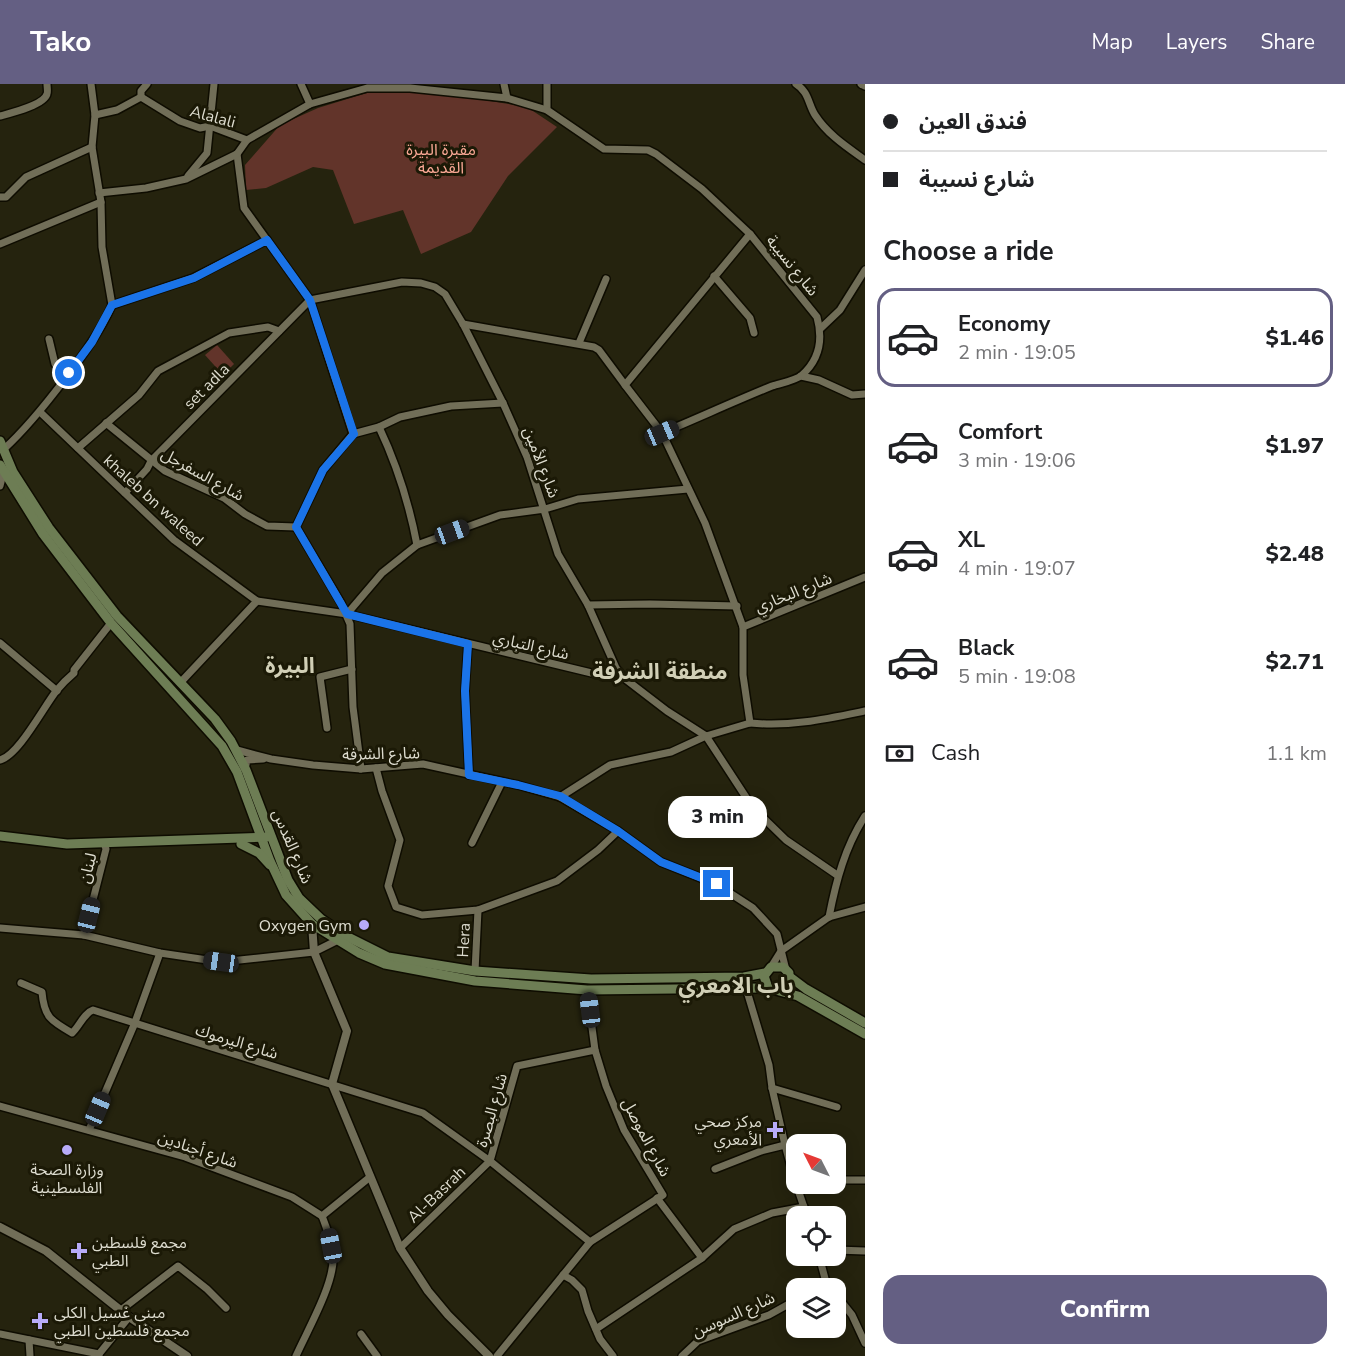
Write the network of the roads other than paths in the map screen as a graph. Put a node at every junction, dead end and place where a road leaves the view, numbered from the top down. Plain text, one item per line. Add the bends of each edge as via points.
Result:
1 (46, 84) edge
2 (91, 84) edge
3 (147, 84) edge
4 (214, 84) edge
5 (301, 84) edge
6 (504, 84) edge
7 (547, 84) edge
8 (796, 84) edge
9 (861, 84) edge
10 (409, 86) edge
11 (865, 86) edge
12 (141, 97) junction
13 (507, 98) junction
14 (310, 104) junction
15 (547, 110) junction
16 (95, 115) junction
17 (0, 116) edge
18 (210, 126) junction
19 (247, 140) junction
20 (92, 147) junction
21 (237, 154) junction
22 (865, 160) edge
23 (186, 178) junction
24 (99, 194) junction
25 (0, 197) edge
26 (100, 202) junction
27 (750, 234) junction
28 (267, 240) junction
29 (0, 244) edge
30 (865, 270) edge
31 (714, 276) junction
32 (606, 279) dead end
33 (310, 300) junction
34 (112, 305) junction
35 (463, 324) junction
36 (820, 328) junction
37 (279, 331) junction
38 (754, 333) dead end
39 (49, 339) dead end
40 (579, 343) junction
41 (69, 373) junction
42 (801, 376) junction
43 (625, 385) junction
44 (865, 394) edge
45 (503, 403) junction
46 (40, 412) junction
47 (106, 423) junction
48 (379, 427) junction
49 (662, 433) junction
50 (354, 434) junction
51 (1, 447) edge
52 (78, 448) junction
53 (151, 461) junction
54 (2, 469) edge
55 (0, 487) edge
56 (13, 489) junction
57 (688, 489) junction
58 (125, 493) junction
59 (545, 510) junction
60 (296, 527) junction
61 (417, 545) junction
62 (865, 577) edge
63 (257, 601) junction
64 (588, 605) junction
65 (737, 606) junction
66 (347, 614) junction
67 (114, 620) junction
68 (743, 627) junction
69 (0, 643) edge
70 (468, 644) junction
71 (352, 669) junction
72 (624, 678) junction
73 (180, 683) junction
74 (57, 691) junction
75 (865, 711) edge
76 (750, 723) junction
77 (327, 728) dead end
78 (706, 736) junction
79 (237, 750) junction
80 (0, 759) edge
81 (271, 759) junction
82 (376, 768) junction
83 (245, 769) junction
84 (361, 769) junction
85 (469, 775) junction
86 (502, 782) junction
87 (560, 796) junction
88 (865, 816) edge
89 (255, 818) junction
90 (618, 831) junction
91 (0, 836) edge
92 (267, 837) junction
93 (241, 841) junction
94 (0, 842) edge
95 (472, 843) dead end
96 (105, 846) junction
97 (274, 870) junction
98 (837, 875) junction
99 (865, 907) edge
100 (478, 910) junction
101 (828, 917) junction
102 (312, 924) junction
103 (0, 928) edge
104 (84, 935) junction
105 (338, 940) junction
106 (781, 951) junction
107 (314, 952) junction
108 (160, 953) junction
109 (768, 970) junction
110 (788, 973) junction
111 (475, 976) junction
112 (21, 983) dead end
113 (746, 988) junction
114 (768, 988) junction
115 (587, 990) junction
116 (781, 991) junction
117 (865, 1023) edge
118 (134, 1024) junction
119 (865, 1034) edge
120 (595, 1050) junction
121 (332, 1084) junction
122 (772, 1088) junction
123 (0, 1106) edge
124 (837, 1107) dead end
125 (88, 1130) junction
126 (785, 1145) junction
127 (786, 1148) edge
128 (490, 1161) junction
129 (715, 1169) dead end
130 (370, 1177) junction
131 (846, 1180) edge
132 (865, 1180) edge
133 (657, 1198) junction
134 (786, 1210) edge
135 (322, 1216) junction
136 (0, 1227) edge
137 (590, 1242) junction
138 (400, 1248) junction
139 (846, 1250) edge
140 (865, 1251) edge
141 (702, 1258) junction
142 (563, 1275) junction
143 (786, 1306) edge
144 (226, 1308) dead end
145 (846, 1308) edge
146 (121, 1310) junction
147 (129, 1317) junction
148 (596, 1329) junction
149 (0, 1334) edge
150 (360, 1334) dead end
151 (29, 1340) junction
152 (865, 1343) edge
153 (99, 1355) edge
154 (30, 1356) edge
155 (187, 1356) edge
156 (296, 1356) edge
157 (377, 1356) edge
158 (489, 1356) edge
159 (497, 1356) edge
160 (613, 1356) edge
161 (682, 1356) edge

1 - 17 street via 48,93 44,99
2 - 16 street
3 - 12 street
4 - 18 street
5 - 14 street
6 - 13 street
7 - 15 street
8 - 22 street via 808,96 814,114 832,136
9 - 11 street
10 - 13 street
10 - 14 street via 367,88
12 - 16 street via 117,110
12 - 18 street, Alalali via 180,121 200,128
13 - 15 street
14 - 19 street
15 - 27 street via 604,149 648,150 656,154 702,189
16 - 20 street
18 - 19 street, Alalali
18 - 23 street via 207,153
19 - 21 street
20 - 24 street
20 - 25 street via 26,177 6,197
21 - 23 street
21 - 28 street via 244,208
23 - 24 street
24 - 26 street
26 - 29 street
26 - 34 street via 102,247
27 - 31 street, شارع نسيبة
27 - 36 street, شارع نسيبة via 817,316
28 - 33 street
28 - 34 street via 194,278
30 - 36 street via 840,310
31 - 38 street via 750,318
31 - 43 street, شارع نسيبة
32 - 40 street
33 - 35 street, شارع الأمين via 402,282 421,283 445,294
33 - 37 street, set adla
33 - 50 street
34 - 41 street
35 - 40 street
35 - 45 street, شارع الأمين
36 - 42 street via 816,357
37 - 47 street via 268,327 229,333 190,352 158,370 139,395
37 - 53 street, set adla
39 - 41 street via 55,364
40 - 43 street via 599,350
41 - 46 street
42 - 44 street via 852,395
42 - 49 street
43 - 49 street
45 - 48 street via 451,406 400,417
45 - 59 street, شارع الأمين
46 - 51 street
46 - 52 street, khaleb bn waleed
47 - 52 street
47 - 53 street, شارع السفرجل
48 - 50 street
48 - 61 street via 394,458
49 - 57 street
50 - 60 street via 323,470
51 - 67 main road, شارع القدس via 49,528
52 - 58 street, khaleb bn waleed
53 - 58 street, set adla
53 - 60 street, شارع السفرجل via 224,498 267,526
54 - 55 street
54 - 56 main road, شارع القدس
55 - 56 street
56 - 67 main road, شارع القدس via 43,534
57 - 59 street via 578,499
57 - 65 street
58 - 63 street, khaleb bn waleed via 174,540
59 - 61 street, شارع الأمين via 500,515
59 - 64 street via 558,554
60 - 66 street
61 - 66 street, شارع الأمين via 382,573
62 - 68 street, شارع البخاري
63 - 66 street, شارع التباري
63 - 73 street
64 - 65 street
64 - 72 street
65 - 68 street
66 - 70 street, شارع التباري
66 - 71 street
67 - 73 main road, شارع القدس
67 - 74 street
67 - 89 main road, شارع القدس via 222,746
68 - 76 street, شارع البخاري via 743,675
69 - 74 street
70 - 72 street, شارع التباري
70 - 85 street via 465,691
71 - 77 street via 320,677
71 - 84 street
72 - 78 street
73 - 79 main road, شارع القدس via 215,719
74 - 80 street via 30,730 6,758
75 - 76 street via 813,722
76 - 78 street
78 - 87 street via 671,752 610,765
78 - 98 street via 753,808 786,840
79 - 81 street, شارع الشرفة
79 - 83 main road, شارع القدس
81 - 83 street via 250,759
81 - 84 street, شارع الشرفة
82 - 84 street, شارع الشرفة
82 - 85 street, شارع الشرفة via 423,764
82 - 100 street via 400,840 388,886 396,907 422,915
83 - 92 main road, شارع القدس
85 - 86 street, شارع الشرفة
86 - 87 street, شارع الشرفة
86 - 95 street
87 - 90 street
88 - 98 street
89 - 92 main road, شارع القدس
89 - 93 main road
90 - 100 street via 557,881
90 - 106 street via 661,862 717,884 753,908 777,934
91 - 96 main road
92 - 93 main road
92 - 97 main road, شارع القدس
92 - 111 main road, شارع القدس via 299,898 346,936 388,957
93 - 96 main road
93 - 97 main road
94 - 96 main road via 69,850
96 - 104 street, لبنان
97 - 102 main road, شارع القدس via 286,895
98 - 101 street
99 - 101 street
100 - 111 street, Hera
101 - 106 street
102 - 105 main road, شارع القدس
102 - 107 street
103 - 104 street
104 - 108 street
105 - 107 street
105 - 111 main road, شارع القدس via 385,964
106 - 109 street
106 - 110 street
107 - 108 street via 221,962
107 - 121 street via 347,1031
108 - 118 street
109 - 110 main road via 779,966
109 - 111 main road, شارع القدس via 744,977
109 - 114 main road via 764,980
110 - 116 main road via 788,986
110 - 117 main road via 806,989
111 - 115 main road, شارع القدس
112 - 118 street, شارع اليرموك via 42,992 49,1018 72,1033 93,1010
113 - 114 main road, شارع القدس
113 - 115 main road, شارع القدس
113 - 122 street
114 - 116 main road
115 - 120 street
116 - 119 main road via 798,996
118 - 121 street, شارع اليرموك
118 - 125 street
120 - 128 street, شارع البصرة via 517,1066
120 - 133 street, شارع الموصل via 624,1130 663,1195
121 - 128 street via 423,1113
121 - 130 street
122 - 124 street
122 - 126 street
123 - 125 street, شارع أجنادين
125 - 135 street, شارع أجنادين via 203,1163 292,1197
126 - 127 street
126 - 129 street
128 - 137 street
128 - 138 street, Al-Basrah
130 - 135 street
130 - 138 street
131 - 132 street
133 - 137 street, شارع الموصل
133 - 141 street
134 - 141 street via 734,1229
135 - 156 street via 333,1259 326,1289
136 - 146 street via 46,1251
137 - 142 street, شارع الموصل
138 - 158 street via 428,1291
139 - 140 street
141 - 148 street
142 - 148 street via 582,1290
142 - 159 street, شارع الموصل
143 - 161 street, شارع السوسن via 698,1341
144 - 146 street via 178,1266
145 - 152 street
146 - 147 street
147 - 153 street
147 - 155 street
148 - 160 street
149 - 151 street
150 - 157 street
151 - 153 street
151 - 154 street

